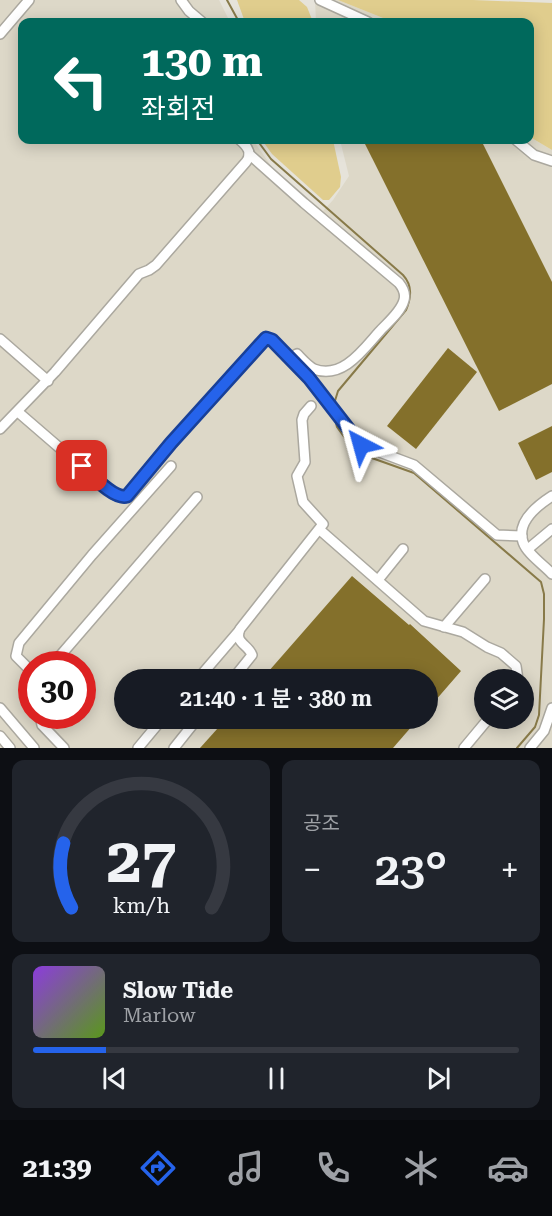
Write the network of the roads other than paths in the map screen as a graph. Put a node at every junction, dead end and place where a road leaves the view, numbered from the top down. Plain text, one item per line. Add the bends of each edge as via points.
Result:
1 (29, 0) edge
2 (181, 0) edge
3 (320, 0) edge
4 (197, 18) edge
5 (359, 18) edge
6 (0, 34) edge
7 (244, 144) edge
8 (521, 144) edge
9 (249, 154) junction
10 (552, 161) edge
11 (0, 339) edge
12 (293, 362) junction
13 (48, 381) junction
14 (310, 406) dead end
15 (18, 412) junction
16 (0, 429) edge
17 (171, 466) dead end
18 (552, 496) edge
19 (197, 497) dead end
20 (552, 529) edge
21 (320, 530) junction
22 (522, 536) junction
23 (403, 549) dead end
24 (528, 549) junction
25 (552, 574) edge
26 (485, 579) dead end
27 (378, 580) junction
28 (444, 627) junction
29 (240, 629) junction
30 (64, 651) edge
31 (18, 658) edge
32 (206, 669) edge
33 (241, 669) edge
34 (516, 669) edge
35 (0, 708) edge
36 (552, 708) edge
37 (46, 729) edge
38 (154, 729) edge
39 (189, 729) edge
40 (480, 729) edge
41 (0, 736) edge
42 (10, 748) edge
43 (34, 748) edge
44 (64, 748) edge
45 (138, 748) edge
46 (174, 748) edge
47 (465, 748) edge
48 (530, 748) edge

1 - 6 street
2 - 4 street
3 - 5 street
7 - 9 street
8 - 10 street via 534,155
9 - 12 street via 404,291 399,309 349,364 324,371 311,367 297,354
9 - 13 street via 156,265 139,274
11 - 13 street
12 - 15 street via 266,338 124,498 113,494
12 - 22 street via 361,445 408,462 492,532
13 - 15 street
14 - 21 street via 302,420 305,462 297,480 303,502 322,521
15 - 16 street
17 - 31 street via 19,643
18 - 22 street via 531,513
19 - 30 street
20 - 24 street
21 - 27 street
21 - 29 street
22 - 24 street
23 - 27 street
24 - 25 street
26 - 28 street
27 - 28 street via 424,621
28 - 34 street via 467,634 501,653
29 - 32 street
29 - 33 street via 239,640 252,655
35 - 43 street
36 - 48 street via 544,731
37 - 44 street
38 - 45 street
39 - 46 street
40 - 47 street
41 - 42 street

